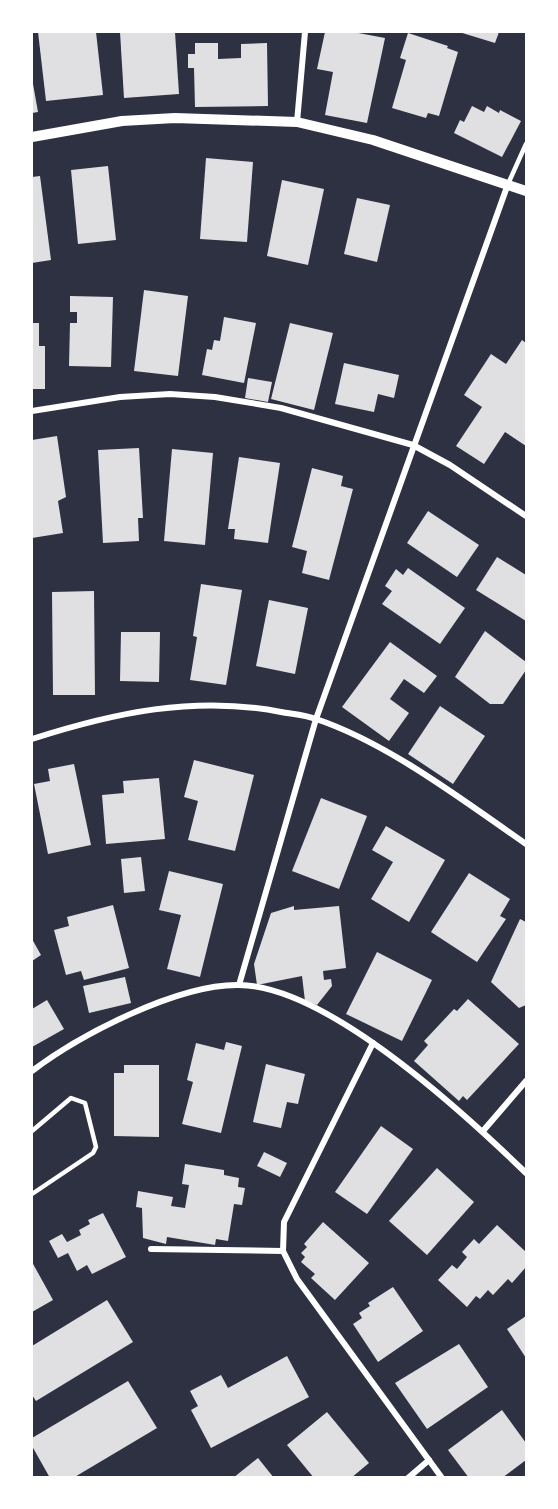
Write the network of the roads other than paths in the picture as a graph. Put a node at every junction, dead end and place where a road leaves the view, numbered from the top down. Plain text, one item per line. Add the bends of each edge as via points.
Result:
1 (305, 32) edge
2 (297, 122) junction
3 (32, 137) edge
4 (526, 144) edge
5 (508, 184) junction
6 (526, 191) edge
7 (32, 411) edge
8 (413, 445) junction
9 (526, 516) edge
10 (316, 719) junction
11 (32, 739) edge
12 (526, 844) edge
13 (238, 985) junction
14 (373, 1043) junction
15 (32, 1071) edge
16 (526, 1081) edge
17 (32, 1131) edge
18 (483, 1131) junction
19 (526, 1173) edge
20 (32, 1194) edge
21 (151, 1249) dead end
22 (283, 1251) junction
23 (429, 1460) junction
24 (408, 1478) edge
25 (442, 1478) edge

1 - 2 street
2 - 3 street via 143,120
2 - 5 street via 374,140
4 - 5 lane
5 - 6 street
5 - 8 street
7 - 8 street via 120,397 215,397 281,408
8 - 9 street
8 - 10 street
10 - 11 street via 255,706 193,704 94,719
10 - 12 street via 378,748
10 - 13 street
13 - 14 street via 299,1000
13 - 15 street via 173,998 133,1014 58,1052
14 - 18 street
14 - 22 street via 284,1222
16 - 18 street
17 - 20 lane via 71,1098 79,1099 85,1103 96,1147 93,1153
18 - 19 street
21 - 22 street
22 - 23 street via 297,1279
23 - 24 street
23 - 25 street

